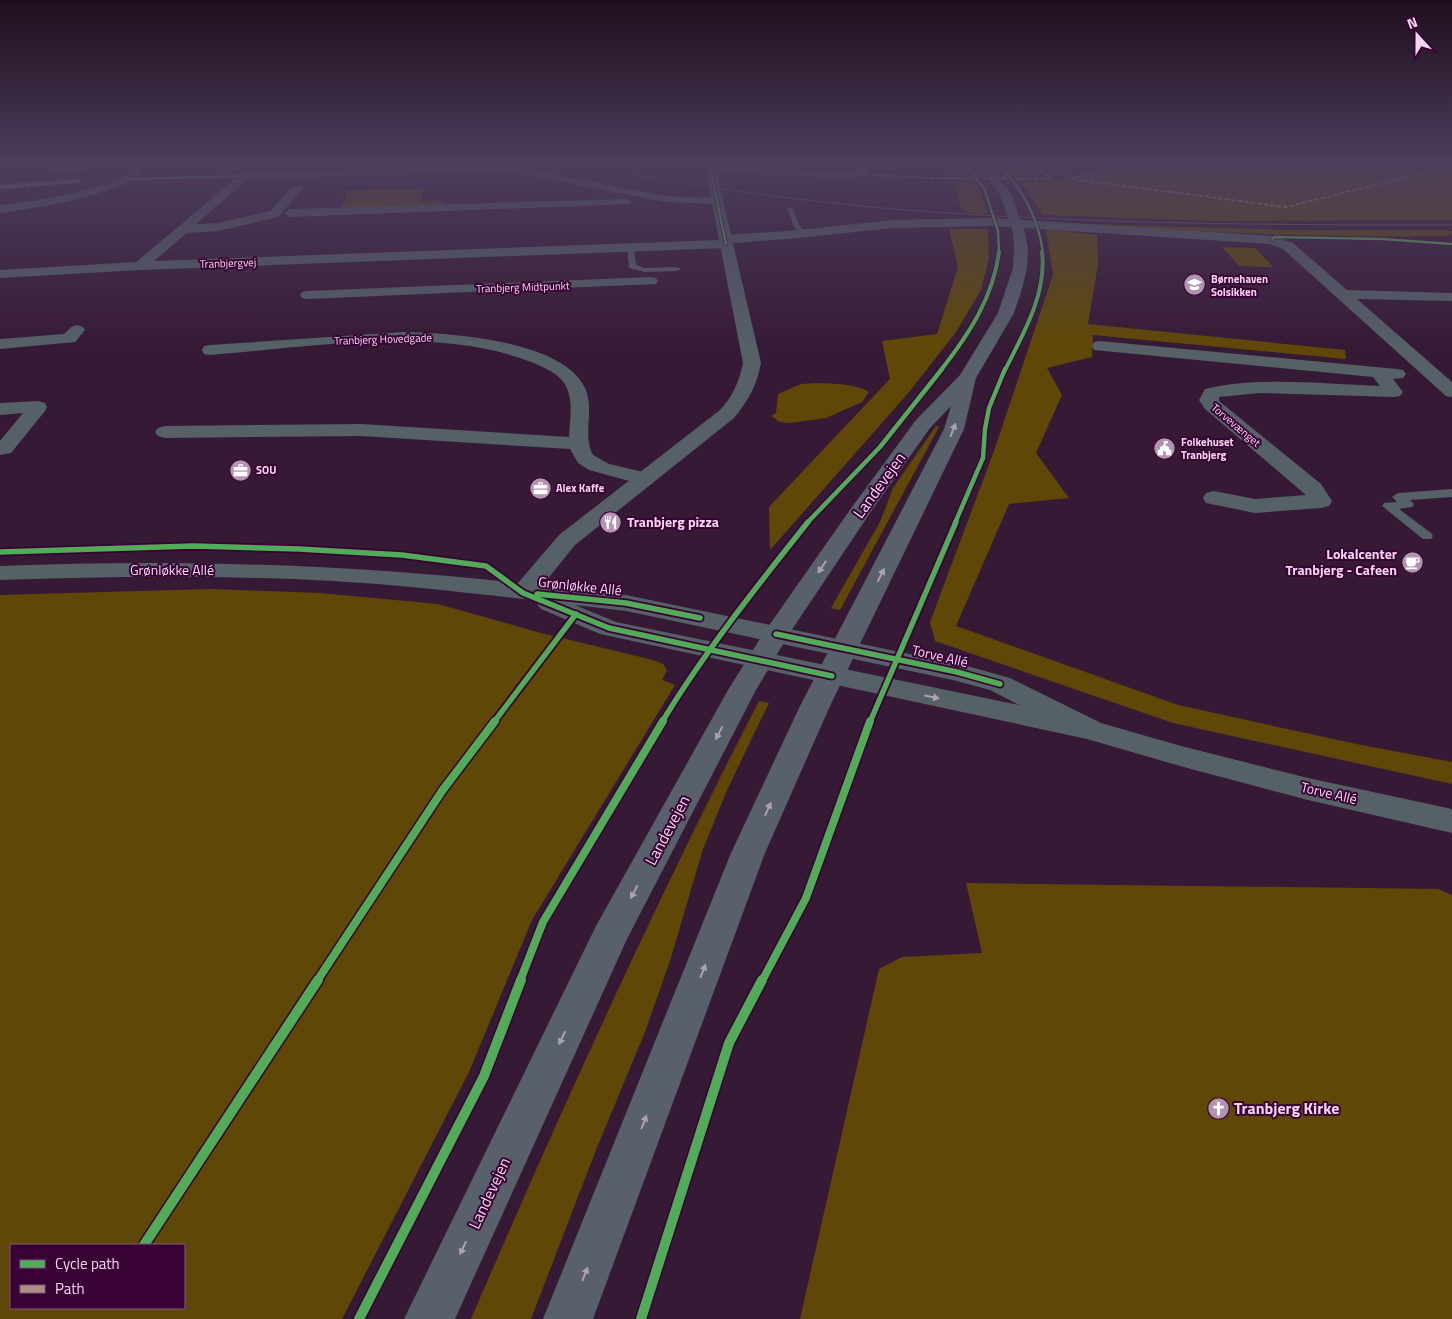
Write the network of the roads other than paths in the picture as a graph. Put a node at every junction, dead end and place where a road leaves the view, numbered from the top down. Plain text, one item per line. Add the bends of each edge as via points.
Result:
1 (189, 224) edge
2 (233, 224) edge
3 (722, 224) edge
4 (796, 224) edge
5 (913, 224) edge
6 (1003, 224) edge
7 (1016, 224) edge
8 (182, 229) junction
9 (804, 234) junction
10 (726, 242) junction
11 (630, 247) junction
12 (408, 256) junction
13 (140, 266) junction
14 (678, 269) dead end
15 (0, 274) edge
16 (651, 282) dead end
17 (395, 292) junction
18 (1342, 294) junction
19 (307, 295) dead end
20 (1452, 297) edge
21 (77, 330) dead end
22 (0, 344) edge
23 (1100, 346) dead end
24 (210, 350) dead end
25 (1379, 373) junction
26 (1431, 374) junction
27 (967, 378) junction
28 (1452, 392) edge
29 (0, 409) edge
30 (164, 432) dead end
31 (578, 444) junction
32 (0, 449) edge
33 (644, 478) junction
34 (1452, 493) edge
35 (1214, 498) dead end
36 (1427, 536) dead end
37 (0, 573) edge
38 (523, 593) junction
39 (776, 634) junction
40 (760, 661) junction
41 (838, 662) junction
42 (1452, 821) edge
43 (429, 1319) edge
44 (568, 1319) edge

1 - 8 street
2 - 8 street
3 - 10 street
4 - 9 lane
5 - 9 street
6 - 18 street via 1276,241 1288,246
7 - 27 main road, Landevejen via 1020,268 1015,289 1006,313
8 - 13 street
9 - 10 street
10 - 11 street, Tranbjergvej
10 - 33 street via 752,363 748,383 741,399 727,414
11 - 12 street, Tranbjergvej
11 - 14 lane via 632,266 645,270
12 - 13 street, Tranbjergvej
12 - 17 street
13 - 15 street, Tranbjergvej
16 - 17 street, Tranbjerg Midtpunkt
17 - 19 street, Tranbjerg Midtpunkt
18 - 20 street
18 - 26 street
21 - 22 street via 69,339
23 - 25 street
24 - 31 street, Tranbjerg Hovedgade via 402,336 468,340 508,348 555,367 574,384 581,410
25 - 26 street
25 - 35 street, Torvevænget via 1394,392 1254,388 1211,393 1208,400 1212,405 1313,489 1321,502 1255,506
26 - 28 street
27 -> 39 main road, Landevejen via 923,424
41 -> 27 main road, Landevejen via 954,429
29 - 32 street via 38,406 4,449
30 - 31 street via 362,430
31 - 33 street via 584,459 596,466
33 - 38 street via 567,540
34 - 36 lane via 1398,497 1408,504 1388,506
37 - 38 street, Grønløkke Allé via 219,570 314,573 429,581
38 - 39 street, Grønløkke Allé via 626,603
38 - 40 street, Grønløkke Allé via 609,628
39 - 40 main road, Landevejen
39 - 41 street, Grønløkke Allé
40 - 41 street, Grønløkke Allé
40 -> 43 main road, Landevejen via 610,937
41 - 42 street, Torve Allé via 1180,756
44 -> 41 main road, Landevejen via 748,853

